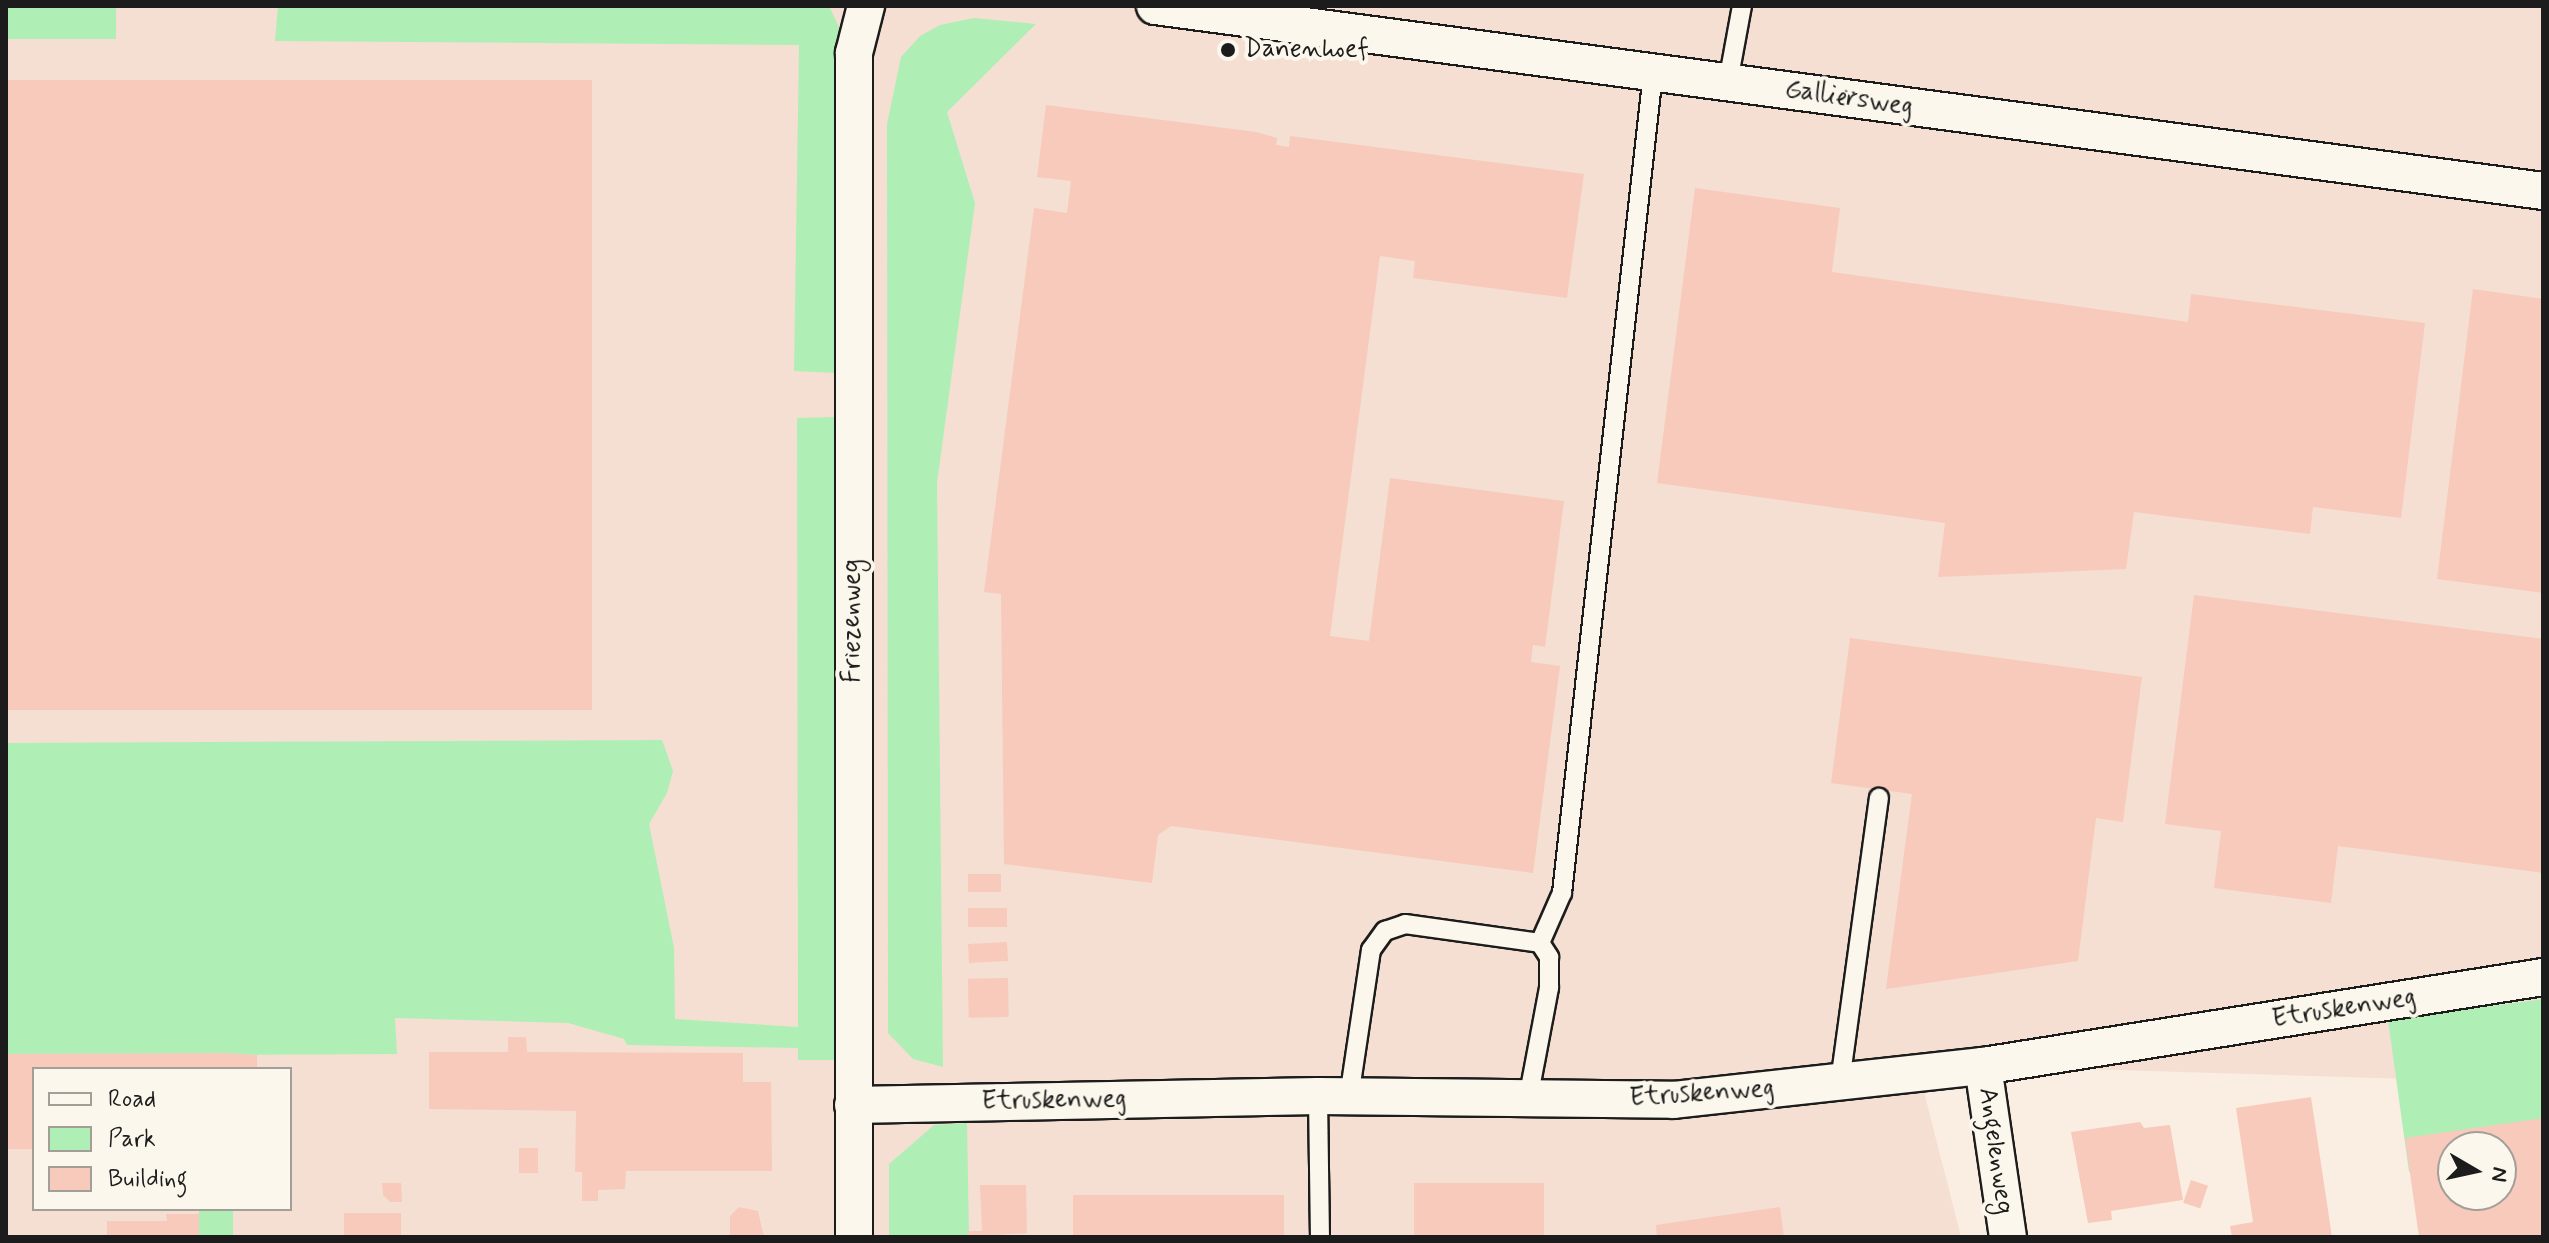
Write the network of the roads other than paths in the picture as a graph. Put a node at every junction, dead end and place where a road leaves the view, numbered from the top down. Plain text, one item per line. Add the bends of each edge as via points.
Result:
1 (866, 6) edge
2 (1155, 6) edge
3 (1742, 6) edge
4 (1653, 73) junction
5 (1728, 82) junction
6 (2543, 191) edge
7 (1879, 798) dead end
8 (1540, 943) junction
9 (2543, 977) edge
10 (1983, 1066) junction
11 (1840, 1082) junction
12 (1334, 1097) junction
13 (1528, 1099) junction
14 (853, 1105) junction
15 (854, 1237) edge
16 (1320, 1237) edge
17 (2008, 1237) edge

1 - 14 street, Friezenweg via 854,53
2 - 4 street, Galliërsweg
3 - 5 lane
4 - 5 street, Galliërsweg
4 - 8 lane via 1562,893
5 - 6 street, Galliërsweg
7 - 11 lane
8 - 12 lane via 1405,924 1385,931 1371,950
8 - 13 lane via 1549,957 1549,988
9 - 10 street, Etruskenweg
10 - 11 street, Etruskenweg
10 - 17 street, Angelenweg
11 - 13 street, Etruskenweg via 1674,1100
12 - 13 street, Etruskenweg
12 - 14 street, Etruskenweg
12 - 16 lane
14 - 15 street, Friezenweg

